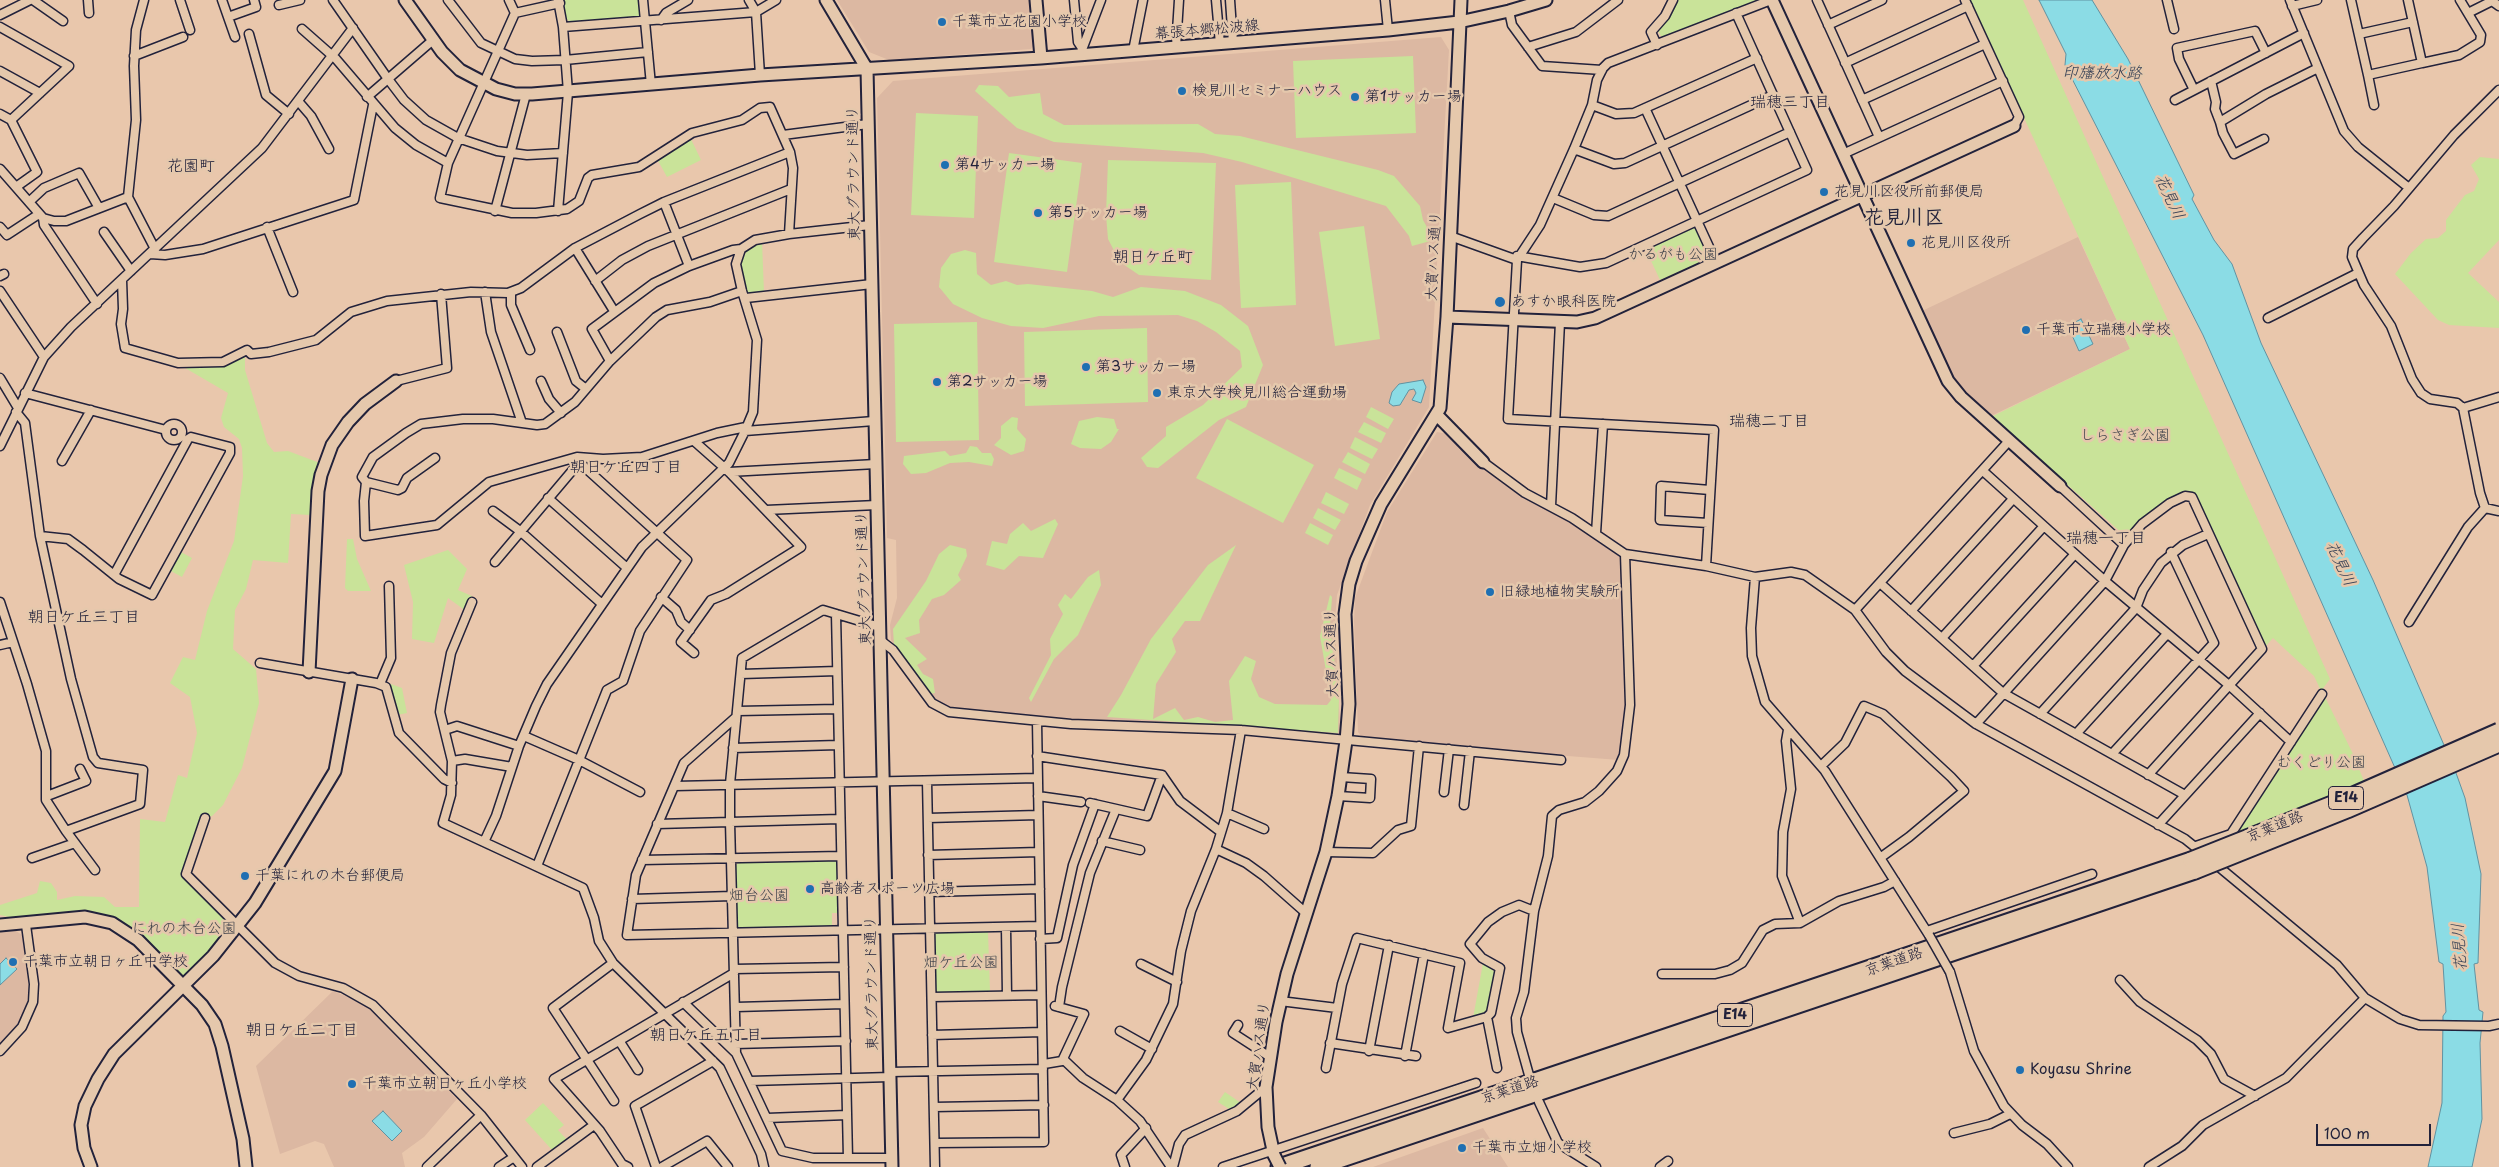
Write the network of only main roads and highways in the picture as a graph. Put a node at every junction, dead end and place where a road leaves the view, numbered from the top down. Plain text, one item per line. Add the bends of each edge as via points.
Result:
1 (2498, 738) edge
2 (2194, 859) junction
3 (1277, 1160) edge
4 (1318, 1167) edge

1 - 2 highway, 京葉道路 / E14, bridge
2 - 3 highway, 京葉道路 / E14 via 1731,1016
2 - 4 highway, 京葉道路 / E14

